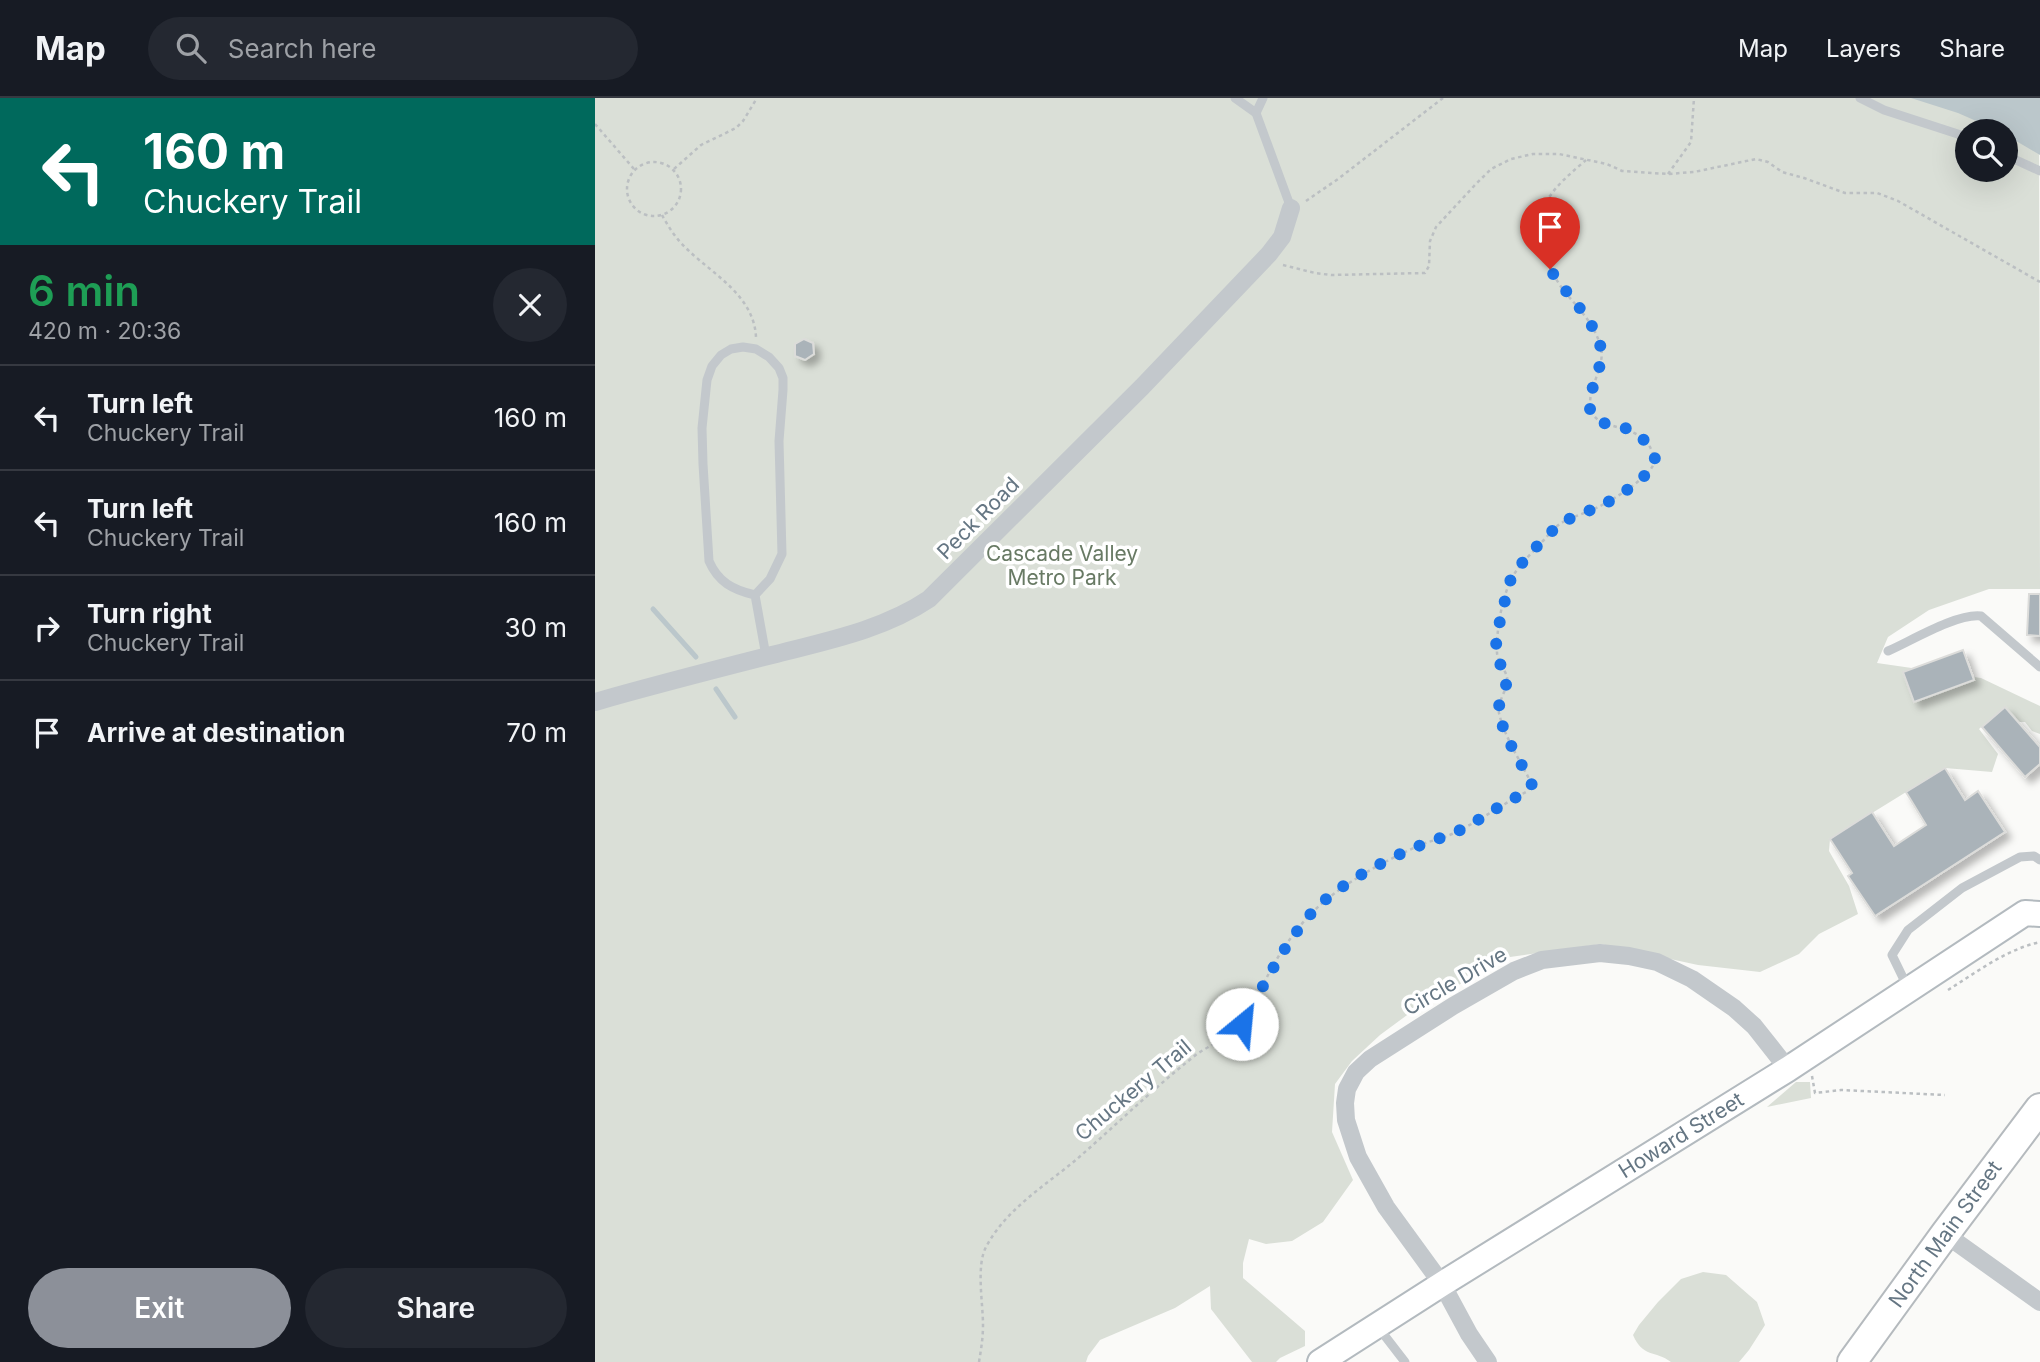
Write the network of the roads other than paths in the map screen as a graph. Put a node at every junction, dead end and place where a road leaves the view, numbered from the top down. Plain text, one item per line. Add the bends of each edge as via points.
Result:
1 (1235, 98) edge
2 (1263, 98) edge
3 (1860, 98) edge
4 (1256, 113) junction
5 (1955, 133) edge
6 (2018, 161) edge
7 (2040, 171) edge
8 (1291, 208) joint
9 (755, 595) junction
10 (1888, 651) dead end
11 (766, 656) junction
12 (2040, 667) edge
13 (595, 702) edge
14 (2040, 860) edge
15 (2035, 911) edge
16 (1909, 989) junction
17 (1788, 1069) junction
18 (2040, 1108) edge
19 (1945, 1234) junction
20 (1442, 1284) junction
21 (2040, 1302) edge
22 (1377, 1326) junction
23 (1320, 1362) edge
24 (1405, 1362) edge
25 (1488, 1362) edge
26 (1852, 1362) edge

1 - 4 lane
2 - 4 lane
3 - 5 lane
4 - 8 lane
6 - 7 lane
8 - 11 street, Peck Road via 1282,237 1269,254 929,599 877,625
9 - 9 lane via 770,579 782,554 779,441 783,378 769,356 743,347 721,355 712,366 702,428 709,561 716,575 729,585
9 - 11 lane
10 - 12 lane via 1972,615 1981,616
11 - 13 street, Peck Road
14 - 16 lane via 2020,857 1962,888 1907,930 1892,955
15 - 16 main road, Howard Street
16 - 17 main road, Howard Street
17 - 20 main road, Howard Street
17 - 20 street, Circle Drive via 1734,1008 1669,967 1629,956 1583,954 1542,960 1453,1006 1370,1059 1356,1072 1345,1104 1358,1157 1386,1207
18 - 19 main road, North Main Street
19 - 21 street
19 - 26 main road, North Main Street
20 - 22 main road, Howard Street
20 - 25 street, Circle Drive
22 - 23 main road, Howard Street
22 - 24 lane

